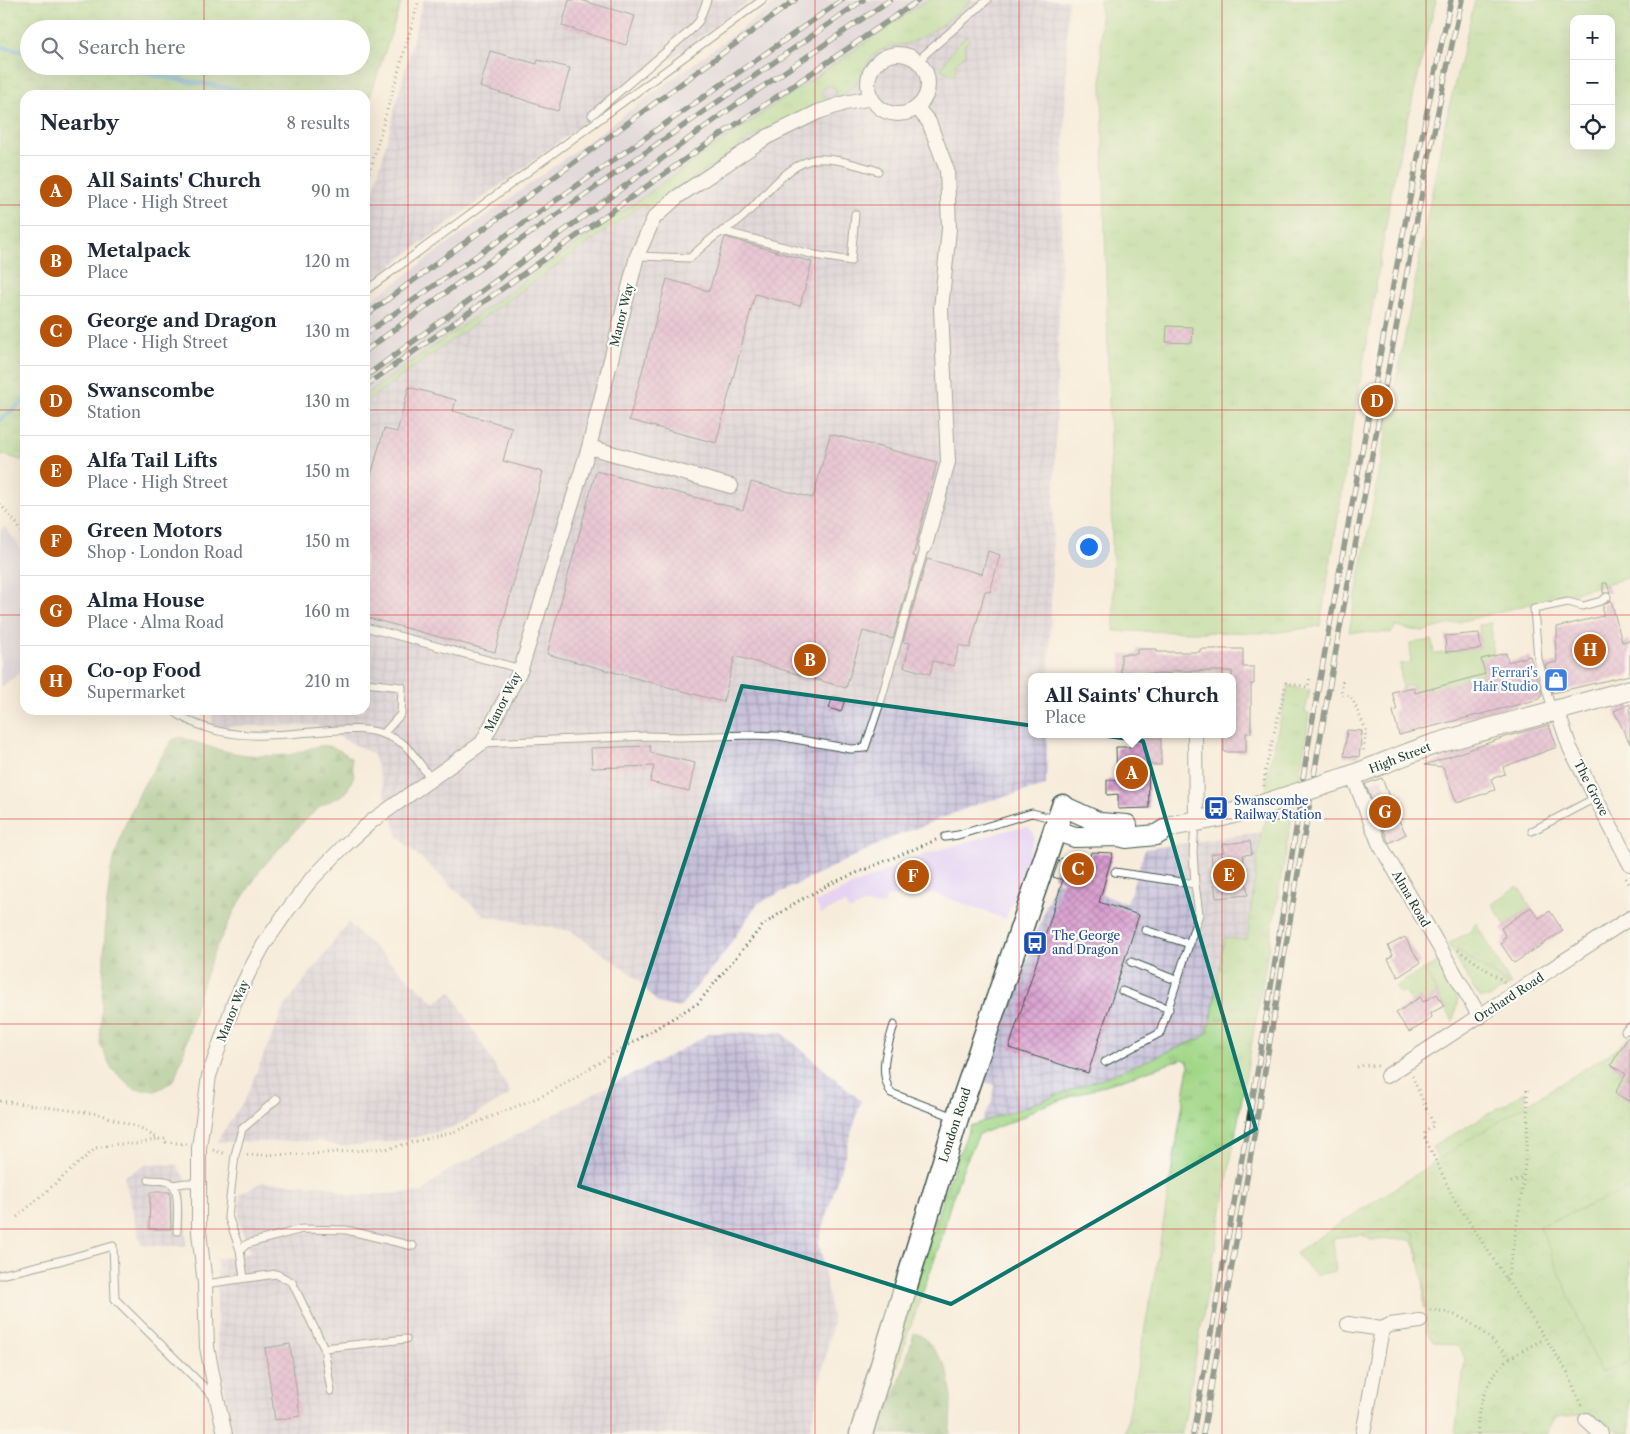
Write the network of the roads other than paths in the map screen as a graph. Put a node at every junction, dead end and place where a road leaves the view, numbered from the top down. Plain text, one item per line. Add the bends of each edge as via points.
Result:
1 (706, 0) edge
2 (762, 0) edge
3 (987, 0) edge
4 (920, 63) junction
5 (872, 98) junction
6 (917, 108) junction
7 (592, 115) dead end
8 (878, 171) dead end
9 (855, 214) dead end
10 (722, 231) junction
11 (637, 256) junction
12 (370, 287) edge
13 (589, 446) junction
14 (731, 486) dead end
15 (925, 546) joint
16 (1607, 597) dead end
17 (370, 628) edge
18 (521, 669) junction
19 (370, 684) edge
20 (1630, 690) edge
21 (1555, 710) junction
22 (180, 715) edge
23 (384, 734) junction
24 (1195, 738) edge
25 (482, 743) junction
26 (1353, 776) junction
27 (431, 779) junction
28 (1596, 797) junction
29 (1196, 821) junction
30 (1056, 825) junction
31 (1171, 826) junction
32 (1532, 831) dead end
33 (945, 837) road end
34 (1630, 864) edge
35 (1115, 872) dead end
36 (1195, 884) junction
37 (1630, 918) edge
38 (1145, 930) dead end
39 (1190, 944) junction
40 (1131, 962) dead end
41 (1178, 981) junction
42 (1122, 991) dead end
43 (1169, 1009) junction
44 (1480, 1017) junction
45 (894, 1025) dead end
46 (1105, 1062) dead end
47 (1382, 1071) road end
48 (277, 1099) dead end
49 (957, 1118) junction
50 (149, 1180) dead end
51 (199, 1183) junction
52 (173, 1185) junction
53 (177, 1231) dead end
54 (412, 1246) dead end
55 (240, 1250) junction
56 (0, 1275) edge
57 (244, 1278) junction
58 (205, 1284) junction
59 (1421, 1316) road end
60 (1348, 1324) dead end
61 (1382, 1329) junction
62 (406, 1339) dead end
63 (324, 1348) junction
64 (331, 1392) dead end
65 (216, 1400) junction
66 (1586, 1420) road end
67 (225, 1434) edge
68 (861, 1434) edge
69 (1364, 1434) edge
70 (1601, 1434) edge

1 - 7 lane via 699,21 691,30
2 - 12 lane
3 - 4 lane via 924,55
4 - 5 street via 903,55 894,55 877,63 869,80
4 - 6 street via 928,81 927,91
5 - 6 street via 888,112 907,113
5 - 11 street, Manor Way via 818,112 767,137 706,176 677,196 654,218
6 - 15 street via 929,122 947,170 949,229 941,309 948,462
8 - 10 lane via 830,160 812,160 782,177 760,201
9 - 10 lane via 851,261
10 - 11 lane via 690,258
11 - 13 street, Manor Way
13 - 14 street
13 - 18 street, Manor Way
15 - 25 lane via 865,748 851,749 778,736 751,735
16 - 21 lane via 1583,606 1568,602 1534,609 1537,653
17 - 18 lane
18 - 25 street, Manor Way
19 - 23 lane via 402,687 401,714
20 - 21 main road, High Street
21 - 26 main road, High Street via 1430,746
21 - 28 street, The Grove
22 - 23 lane via 206,729 243,735 354,730 375,730
23 - 27 lane via 404,745
24 - 29 street
25 - 27 street, Manor Way
26 - 29 main road, High Street, bridge via 1264,798 1233,814
26 - 44 street, Alma Road via 1379,844
27 - 51 street, Manor Way via 342,846 310,881 263,946 234,1003 209,1076 205,1149
28 - 32 lane
28 - 34 street, The Grove
29 - 31 main road, High Street
29 - 36 lane via 1193,852
30 - 31 main road, High Street via 1088,818 1106,824 1158,823
30 - 31 main road, High Street via 1118,843 1126,838 1156,835
30 - 33 lane via 1032,813
30 - 49 main road, London Road
35 - 36 lane
36 - 39 lane via 1200,914
37 - 44 street, Orchard Road
38 - 39 lane
39 - 41 lane
40 - 41 lane
41 - 43 lane
42 - 43 lane
43 - 46 lane via 1160,1034
44 - 47 street, Orchard Road
45 - 49 lane via 884,1064 891,1093
48 - 55 lane via 242,1129 234,1155 228,1216
49 - 68 main road, London Road
50 - 52 lane
51 - 52 lane
51 - 58 street, Manor Way via 199,1232
52 - 53 lane via 177,1194
54 - 55 lane via 346,1230 302,1229 247,1244
55 - 57 lane
56 - 65 lane via 113,1246 115,1299
57 - 58 lane
57 - 63 lane via 276,1274 292,1282
58 - 65 street, Manor Way via 207,1347
59 - 61 street
60 - 61 street
61 - 69 street
62 - 63 lane
63 - 64 lane
65 - 67 street, Manor Way
66 - 70 street

